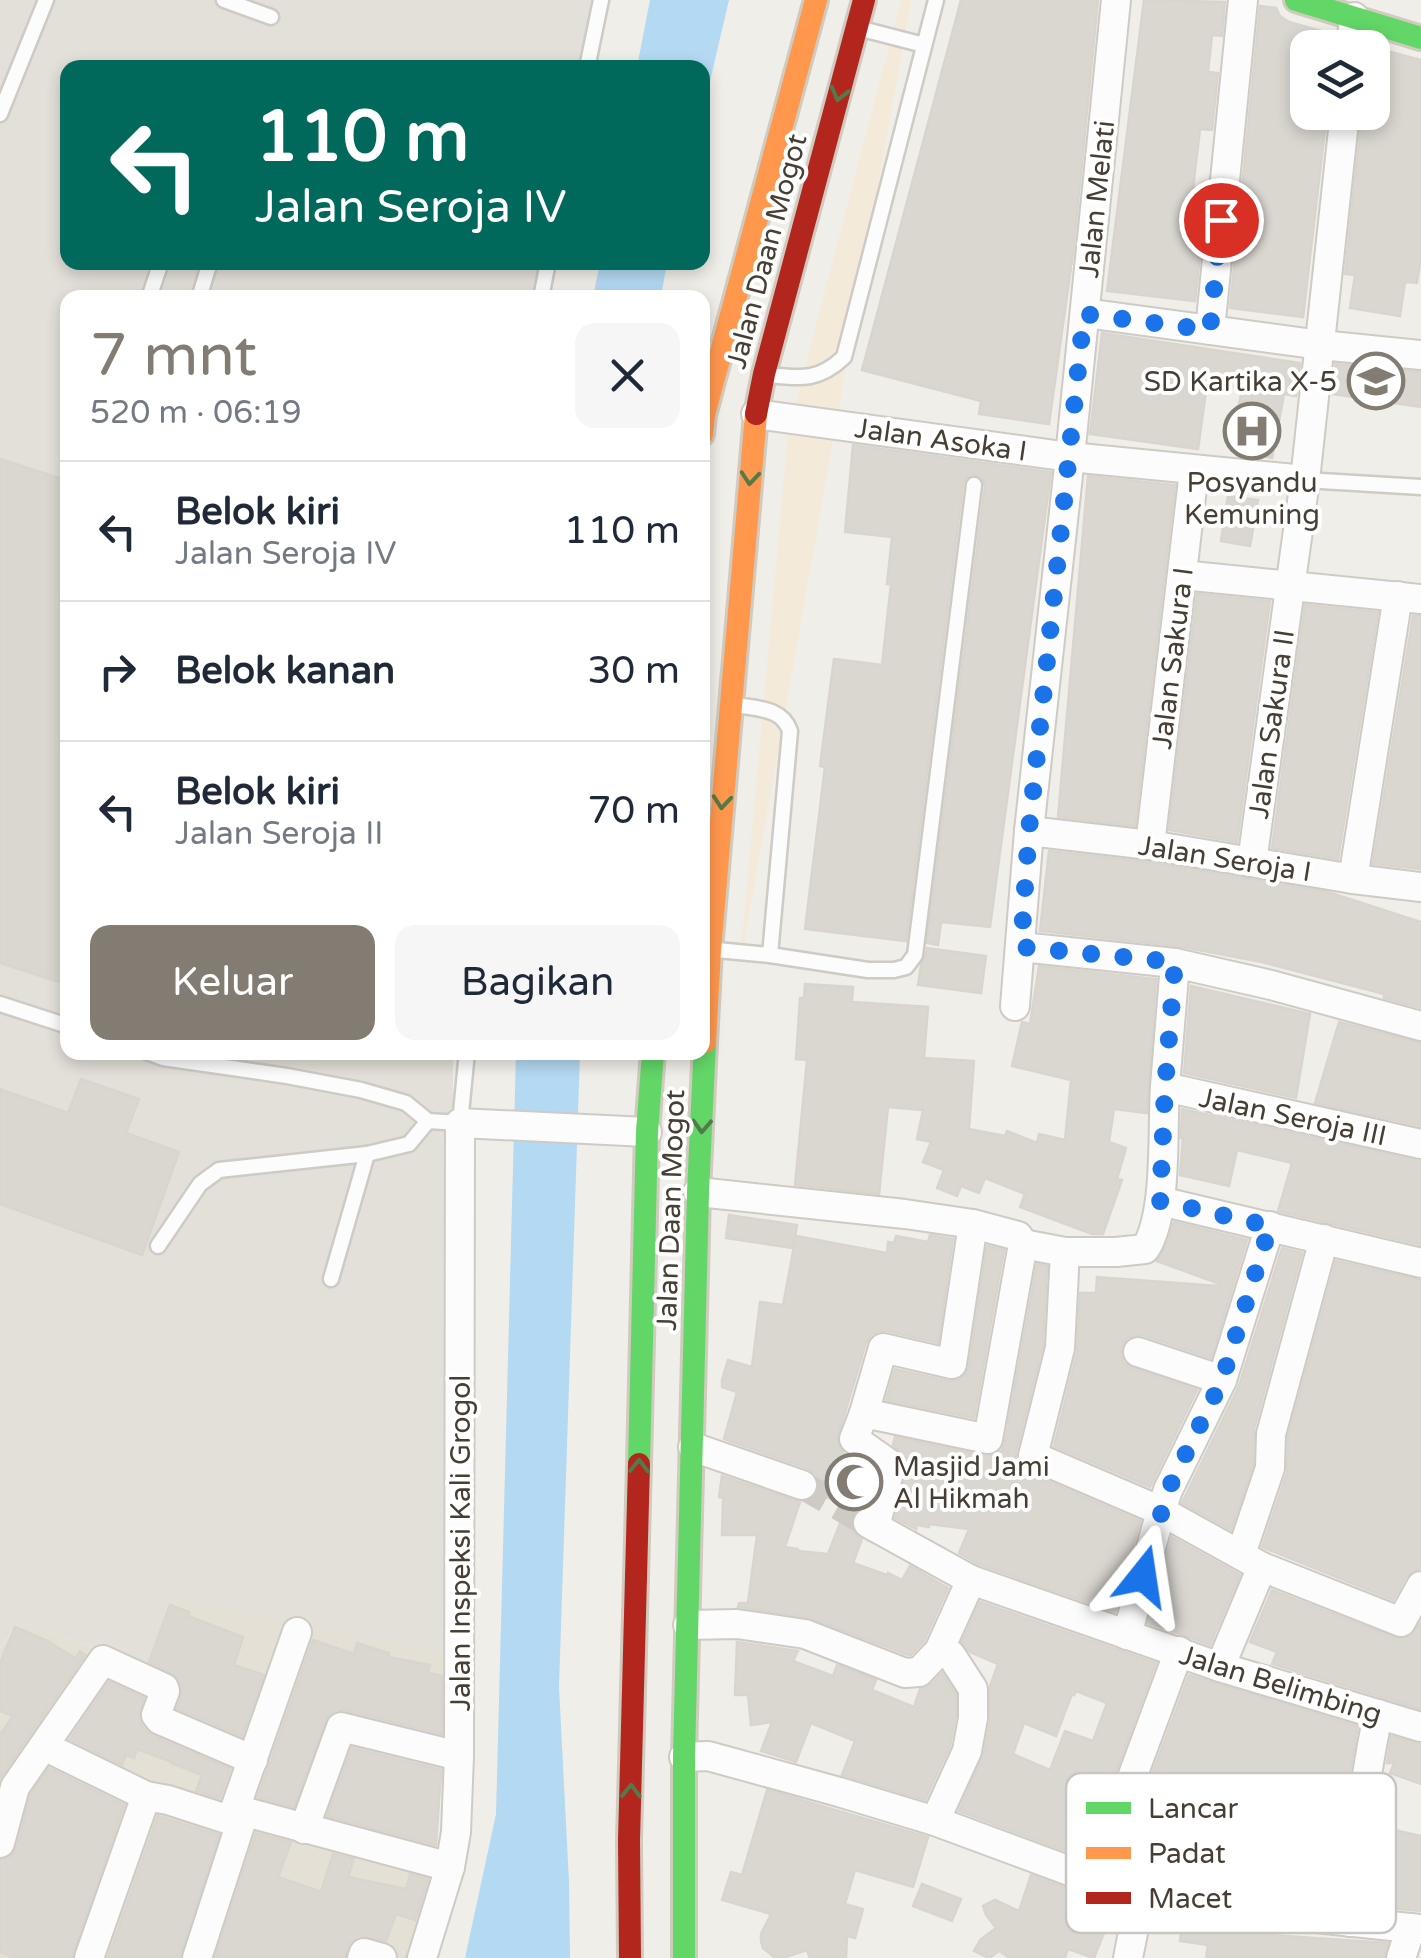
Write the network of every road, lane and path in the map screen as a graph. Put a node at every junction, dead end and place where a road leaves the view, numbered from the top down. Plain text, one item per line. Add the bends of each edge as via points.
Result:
1 (46, 0) edge
2 (224, 0) edge
3 (600, 0) edge
4 (816, 0) edge
5 (864, 0) edge
6 (936, 0) edge
7 (1116, 0) edge
8 (1243, 0) edge
9 (1296, 0) edge
10 (271, 17) dead end
11 (1354, 17) junction
12 (856, 28) junction
13 (1353, 30) edge
14 (1421, 38) edge
15 (924, 45) junction
16 (589, 60) edge
17 (0, 114) edge
18 (1342, 130) edge
19 (1084, 314) junction
20 (1210, 330) junction
21 (1321, 345) junction
22 (1421, 356) edge
23 (764, 374) junction
24 (710, 394) edge
25 (756, 414) junction
26 (1070, 457) junction
27 (1194, 471) junction
28 (1305, 480) junction
29 (974, 485) dead end
30 (1421, 486) edge
31 (1182, 575) junction
32 (1291, 586) junction
33 (1410, 597) edge
34 (730, 704) junction
35 (1029, 830) junction
36 (1150, 845) junction
37 (1252, 862) junction
38 (1353, 879) junction
39 (1421, 887) edge
40 (1021, 947) junction
41 (710, 950) joint
42 (770, 955) junction
43 (1175, 962) junction
44 (0, 1004) edge
45 (1015, 1006) dead end
46 (60, 1023) edge
47 (1421, 1026) edge
48 (177, 1060) edge
49 (467, 1060) edge
50 (651, 1060) edge
51 (705, 1060) edge
52 (1165, 1088) junction
53 (428, 1121) junction
54 (464, 1123) junction
55 (640, 1131) junction
56 (1421, 1144) edge
57 (367, 1154) junction
58 (698, 1192) junction
59 (1160, 1201) junction
60 (974, 1224) junction
61 (1270, 1226) junction
62 (1324, 1239) junction
63 (1023, 1244) junction
64 (158, 1246) dead end
65 (1065, 1252) junction
66 (1421, 1263) edge
67 (331, 1279) dead end
68 (1138, 1352) dead end
69 (1222, 1380) junction
70 (864, 1413) junction
71 (694, 1448) junction
72 (802, 1485) tunnel mouth
73 (1160, 1512) junction
74 (1251, 1560) junction
75 (971, 1580) junction
76 (1421, 1586) edge
77 (688, 1625) junction
78 (298, 1632) dead end
79 (1127, 1636) junction
80 (939, 1651) junction
81 (1178, 1652) junction
82 (1220, 1668) junction
83 (1378, 1714) junction
84 (1421, 1727) edge
85 (44, 1746) junction
86 (460, 1756) junction
87 (684, 1757) junction
88 (253, 1760) junction
89 (1133, 1773) edge
90 (1366, 1773) edge
91 (146, 1796) junction
92 (242, 1818) junction
93 (935, 1820) junction
94 (304, 1829) junction
95 (656, 1842) junction
96 (0, 1843) edge
97 (450, 1867) junction
98 (1066, 1869) edge
99 (665, 1897) junction
100 (629, 1905) junction
101 (1416, 1928) edge
102 (1133, 1933) edge
103 (89, 1958) edge
104 (197, 1958) edge
105 (362, 1958) edge
106 (382, 1958) edge
107 (422, 1958) edge
108 (630, 1958) edge
109 (684, 1958) edge
110 (1128, 1958) edge
111 (1401, 1958) edge

1 - 17 lane
2 - 10 lane
3 - 16 lane
4 - 24 main road, Jalan Daan Mogot
5 - 12 main road, Jalan Daan Mogot
6 - 15 lane
7 - 19 street, Jalan Melati
8 - 20 street
9 - 11 main road
11 - 13 street
11 - 14 main road
12 - 15 lane
12 -> 23 main road, Jalan Daan Mogot
15 - 23 lane via 844,356 829,372 800,379
18 - 21 street
19 - 20 street
19 - 26 street, Jalan Melati
20 - 21 street
21 - 22 street
21 - 28 street
23 - 25 main road, Jalan Daan Mogot
25 - 26 street, Jalan Asoka I
25 -> 34 main road, Jalan Daan Mogot
26 - 27 street, Jalan Asoka I
26 - 35 street, Jalan Melati
27 - 28 street, Jalan Asoka I
27 - 31 street, Jalan Sakura I
28 - 30 lane
28 - 32 street
29 - 42 lane via 914,955 906,967 868,970
31 - 32 street
31 - 36 street, Jalan Sakura I
32 - 33 street
32 - 37 street, Jalan Sakura II
33 - 38 street
34 -> 41 main road, Jalan Daan Mogot
34 - 42 lane via 769,710 790,731
35 - 36 street, Jalan Seroja I
35 - 40 street, Jalan Melati
36 - 37 street, Jalan Seroja I
37 - 38 street, Jalan Seroja I
38 - 39 street, Jalan Seroja I
40 - 43 street
40 - 45 street, Jalan Melati
41 - 42 lane
43 - 47 street
43 - 52 street
44 - 46 lane
48 - 53 lane via 361,1090 406,1103
49 - 54 lane
50 - 55 main road, Jalan Daan Mogot
51 -> 58 main road, Jalan Daan Mogot
52 - 56 street, Jalan Seroja III
52 - 59 street
53 - 54 lane
53 - 57 lane via 410,1144
54 - 55 street
54 - 86 street, Jalan Inspeksi Kali Grogol
95 -> 55 main road, Jalan Daan Mogot
57 - 64 lane via 219,1170 200,1184
57 - 67 lane
58 - 60 street
58 - 71 main road, Jalan Daan Mogot
59 - 61 street
59 - 65 street via 1145,1249
60 - 63 street via 1018,1236
60 - 70 street via 952,1364 883,1348
61 - 62 street
61 - 69 street
62 - 66 street
62 - 74 street via 1271,1434
63 - 65 street
63 - 70 street via 988,1439
65 - 73 street via 1060,1348 1033,1456
68 - 69 street
69 - 73 street
70 - 75 street, Jalan Belimbing via 854,1439 891,1465 871,1525
71 - 72 street
71 - 77 main road, Jalan Daan Mogot
73 - 74 street
73 - 79 street
74 - 76 street via 1401,1622
74 - 82 street
75 - 79 street, Jalan Belimbing
75 - 80 street
77 - 80 street via 805,1634 905,1673 920,1672
77 - 87 main road, Jalan Daan Mogot
78 - 88 street
79 - 81 street, Jalan Belimbing
80 - 93 street via 952,1655 973,1688 973,1718 967,1751
81 - 82 street, Jalan Belimbing
81 - 89 street
82 - 83 street, Jalan Belimbing
83 - 84 street, Jalan Belimbing
83 - 90 street
85 - 88 street via 106,1660 164,1688 160,1720
85 - 91 street
85 - 96 street via 15,1787
86 - 94 street via 342,1727
86 - 97 street, Jalan Inspeksi Kali Grogol
87 - 93 street via 708,1756
87 - 95 main road, Jalan Daan Mogot
88 - 92 street via 235,1808
91 - 92 street
91 - 103 street
92 - 94 street
92 - 104 street
93 - 98 street
94 - 97 street
95 - 99 main road, Jalan Daan Mogot
95 - 100 main road, Jalan Daan Mogot
97 - 107 street, Jalan Inspeksi Kali Grogol
99 - 100 main road
99 - 109 main road, Jalan Daan Mogot
100 - 108 main road, Jalan Daan Mogot
101 - 111 street
102 - 110 street
105 - 106 street

